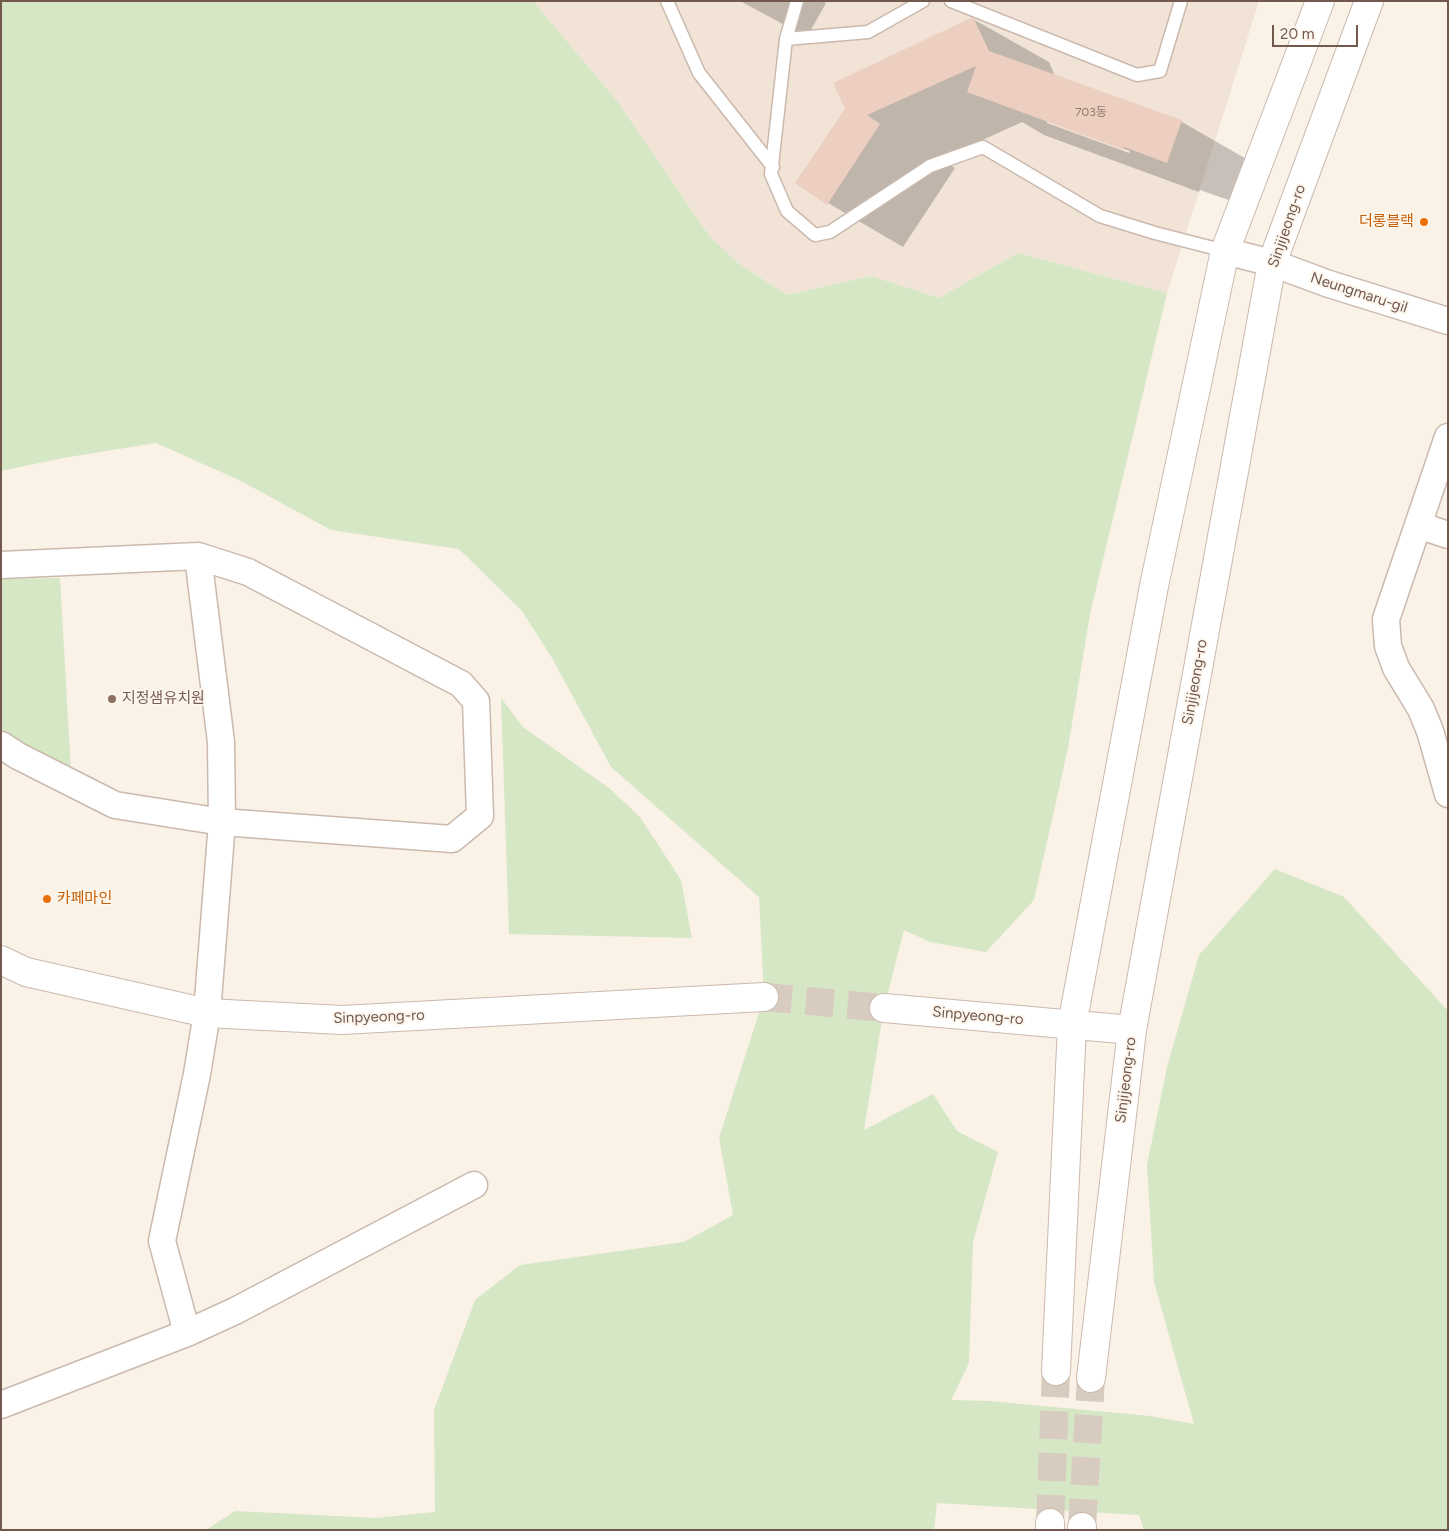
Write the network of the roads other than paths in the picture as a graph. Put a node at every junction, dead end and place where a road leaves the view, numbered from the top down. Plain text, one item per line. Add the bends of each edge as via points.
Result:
1 (667, 1) edge
2 (797, 1) edge
3 (923, 1) edge
4 (951, 1) edge
5 (1181, 1) edge
6 (1320, 1) edge
7 (1370, 1) edge
8 (786, 39) junction
9 (773, 167) junction
10 (1225, 251) junction
11 (1272, 263) junction
12 (1448, 321) edge
13 (1448, 437) edge
14 (1418, 525) junction
15 (1448, 535) edge
16 (198, 556) junction
17 (1, 565) edge
18 (1, 745) edge
19 (1448, 794) edge
20 (222, 822) junction
21 (1, 960) edge
22 (764, 997) tunnel mouth
23 (884, 1008) tunnel mouth
24 (207, 1013) junction
25 (1072, 1025) junction
26 (1132, 1030) junction
27 (474, 1186) dead end
28 (187, 1333) junction
29 (1056, 1371) tunnel mouth
30 (1090, 1378) tunnel mouth
31 (1, 1405) edge

1 - 9 lane via 699,73
2 - 8 lane
3 - 8 lane via 868,32
4 - 5 lane via 1137,75 1160,71
6 - 10 street
7 - 11 street, Sinjijeong-ro
8 - 9 lane
9 - 10 lane via 771,174 787,211 815,235 830,232 930,166 983,147 1100,216
10 - 11 street, Neungmaru-gil
10 - 25 street via 1154,586
11 - 12 street, Neungmaru-gil
11 - 26 street, Sinjijeong-ro
13 - 14 street
14 - 15 street
14 - 19 street via 1386,619 1388,646 1396,668 1421,709 1430,731
16 - 17 street
16 - 20 street via 221,742
16 - 20 street via 248,572 461,684 476,701 480,816 452,839
18 - 20 street via 115,805
20 - 24 street
21 - 24 street, Sinpyeong-ro via 26,972
22 - 24 street, Sinpyeong-ro via 342,1020
23 - 25 street, Sinpyeong-ro
24 - 28 street via 162,1241
25 - 26 street, Sinpyeong-ro
25 - 29 street
26 - 30 street, Sinjijeong-ro
27 - 28 street
28 - 31 street

